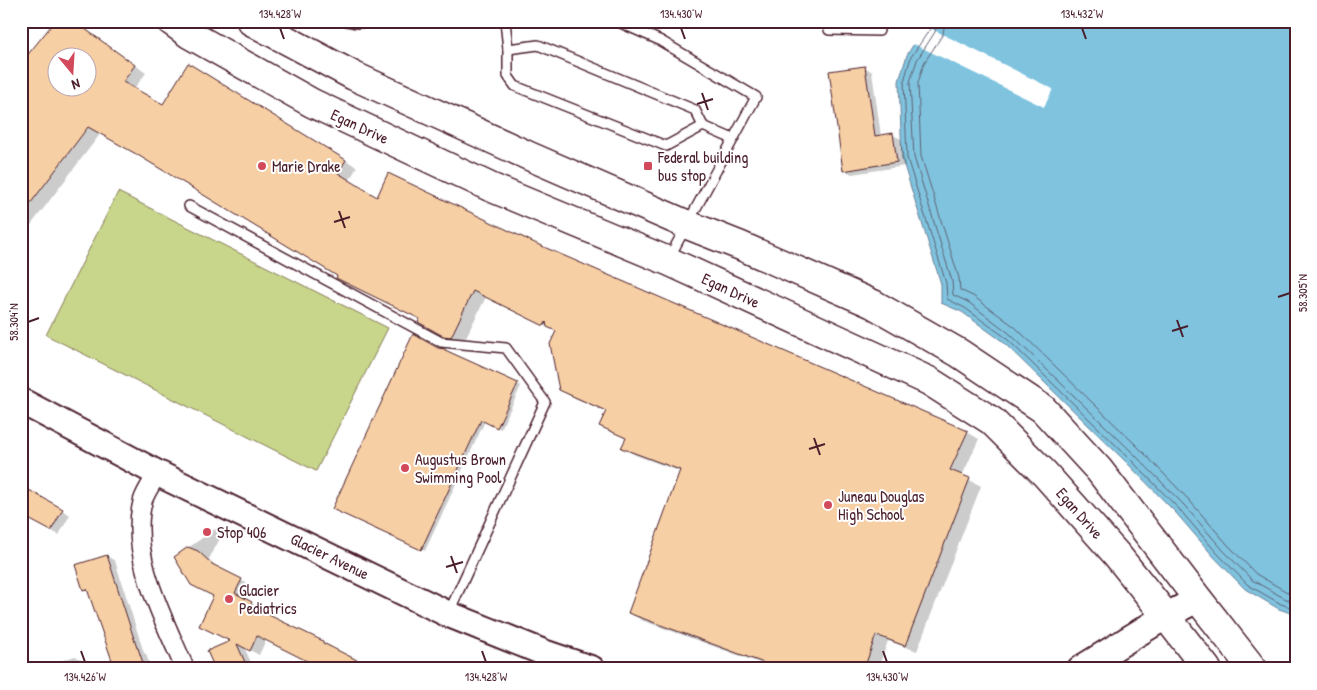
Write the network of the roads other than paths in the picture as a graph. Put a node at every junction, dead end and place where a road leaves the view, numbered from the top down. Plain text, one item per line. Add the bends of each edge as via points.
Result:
1 (171, 21) edge
2 (251, 21) edge
3 (347, 21) edge
4 (373, 21) edge
5 (506, 21) edge
6 (616, 21) edge
7 (830, 30) dead end
8 (879, 31) dead end
9 (508, 49) junction
10 (703, 126) junction
11 (733, 139) junction
12 (189, 206) dead end
13 (688, 225) junction
14 (668, 261) junction
15 (21, 401) edge
16 (157, 473) junction
17 (1198, 600) junction
18 (448, 614) junction
19 (1166, 616) junction
20 (185, 669) edge
21 (592, 669) edge
22 (1080, 669) edge
23 (1207, 669) edge
24 (1253, 669) edge

1 - 14 highway, Egan Drive via 312,103 490,187
2 - 13 highway via 354,76
3 - 4 lane
5 - 9 lane
6 - 11 lane via 659,40 756,97
7 - 8 lane
9 - 10 lane via 538,46 695,110
9 - 10 lane via 508,76 515,86 666,146
10 - 11 lane
11 - 13 lane
12 - 18 lane via 441,342 506,348 545,402
13 - 14 lane
13 - 17 highway via 873,304 959,353 1043,409 1099,470
14 - 19 highway, Egan Drive via 929,381 992,421 1045,474
15 - 16 main road, Glacier Avenue
16 - 18 main road, Glacier Avenue
16 - 20 street via 144,499 139,529 142,557 149,584
17 - 19 main road
17 - 24 highway
18 - 21 main road, Glacier Avenue
19 - 22 main road
19 - 23 highway, Egan Drive

